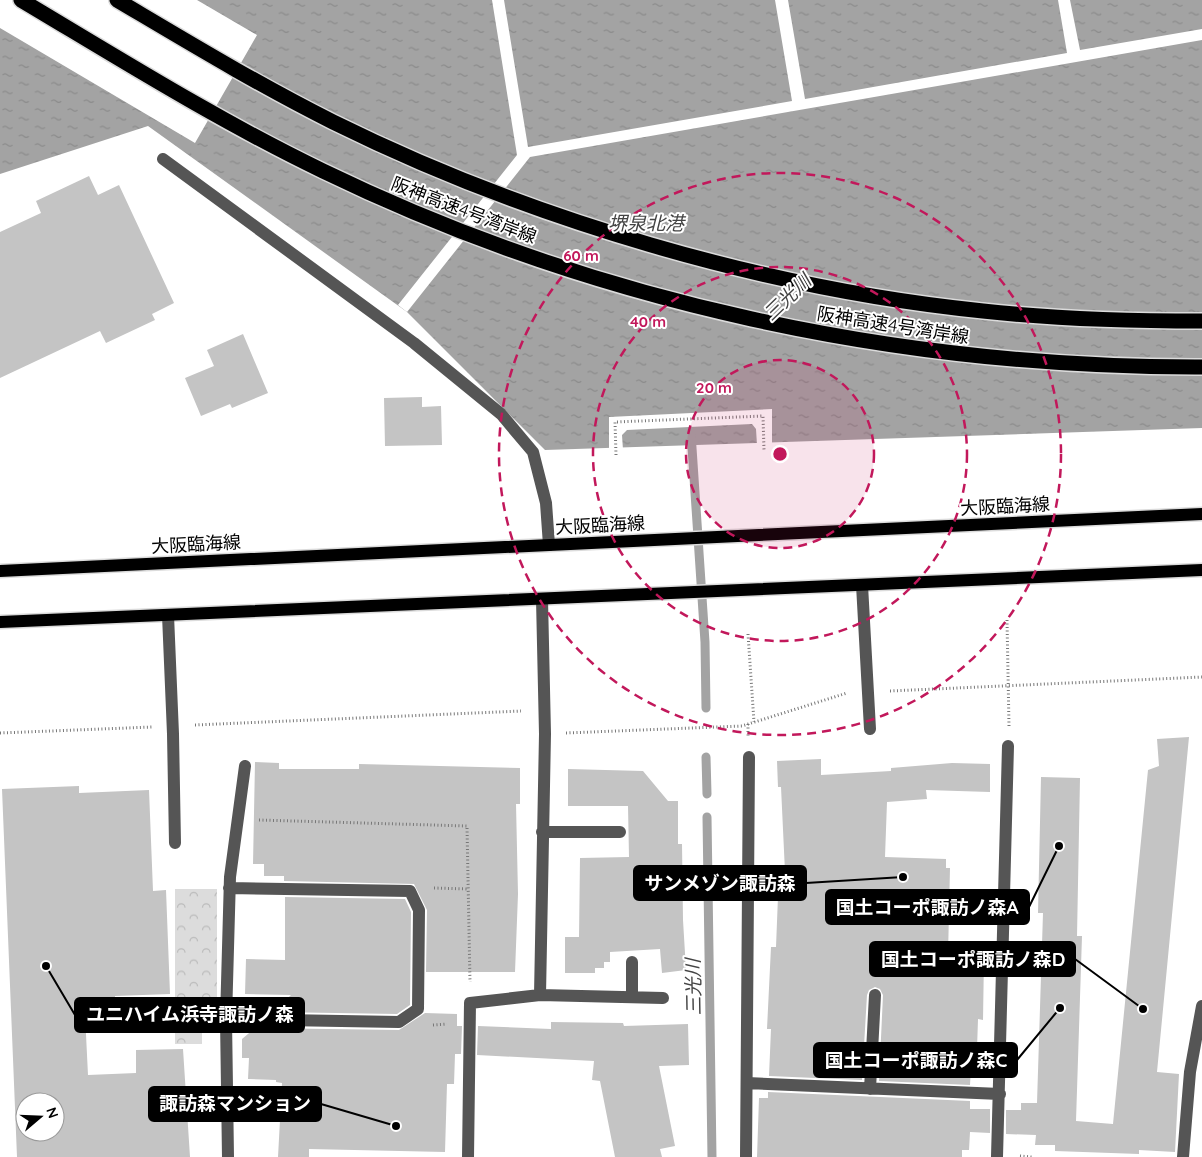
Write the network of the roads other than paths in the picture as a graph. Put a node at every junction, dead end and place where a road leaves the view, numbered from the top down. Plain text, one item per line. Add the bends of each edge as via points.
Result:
1 (21, 0) edge
2 (117, 0) edge
3 (163, 159) dead end
4 (1202, 321) edge
5 (1202, 367) edge
6 (1202, 514) edge
7 (549, 545) junction
8 (1202, 570) edge
9 (0, 571) edge
10 (862, 585) junction
11 (542, 599) junction
12 (168, 615) junction
13 (0, 622) edge
14 (870, 729) dead end
15 (1008, 746) dead end
16 (749, 757) dead end
17 (245, 766) dead end
18 (542, 832) junction
19 (620, 832) dead end
20 (175, 843) dead end
21 (229, 888) junction
22 (632, 962) dead end
23 (540, 995) junction
24 (875, 995) dead end
25 (632, 997) junction
26 (662, 998) dead end
27 (1202, 1006) edge
28 (226, 1019) junction
29 (1196, 1072) edge
30 (747, 1083) junction
31 (870, 1089) junction
32 (1000, 1094) junction
33 (228, 1157) edge
34 (468, 1157) edge
35 (746, 1157) edge
36 (997, 1157) edge
37 (1184, 1157) edge

1 - 5 highway, 阪神高速4号湾岸線 via 212,113 323,171 442,224 570,270 711,310 832,336 986,358 1137,368
2 - 4 highway, 阪神高速4号湾岸線 via 236,71 334,122 456,177 582,223 709,261 829,288 983,311 1130,321
3 - 7 street via 414,343 501,414 533,452 546,503
6 - 7 main road, 大阪臨海線
7 - 9 main road, 大阪臨海線
8 - 10 main road
10 - 11 main road
10 - 14 street
11 - 12 main road
11 - 18 street
12 - 13 main road
12 - 20 street
15 - 32 street
16 - 30 street
17 - 21 street
18 - 19 street
18 - 23 street
21 - 28 street
21 - 28 street via 410,891 418,910 418,1009 399,1022
22 - 25 street
23 - 25 street
23 - 34 street via 470,1003
24 - 31 street
25 - 26 street
27 - 29 street
28 - 33 street
29 - 37 street
30 - 31 street
30 - 35 street
31 - 32 street
32 - 36 street

